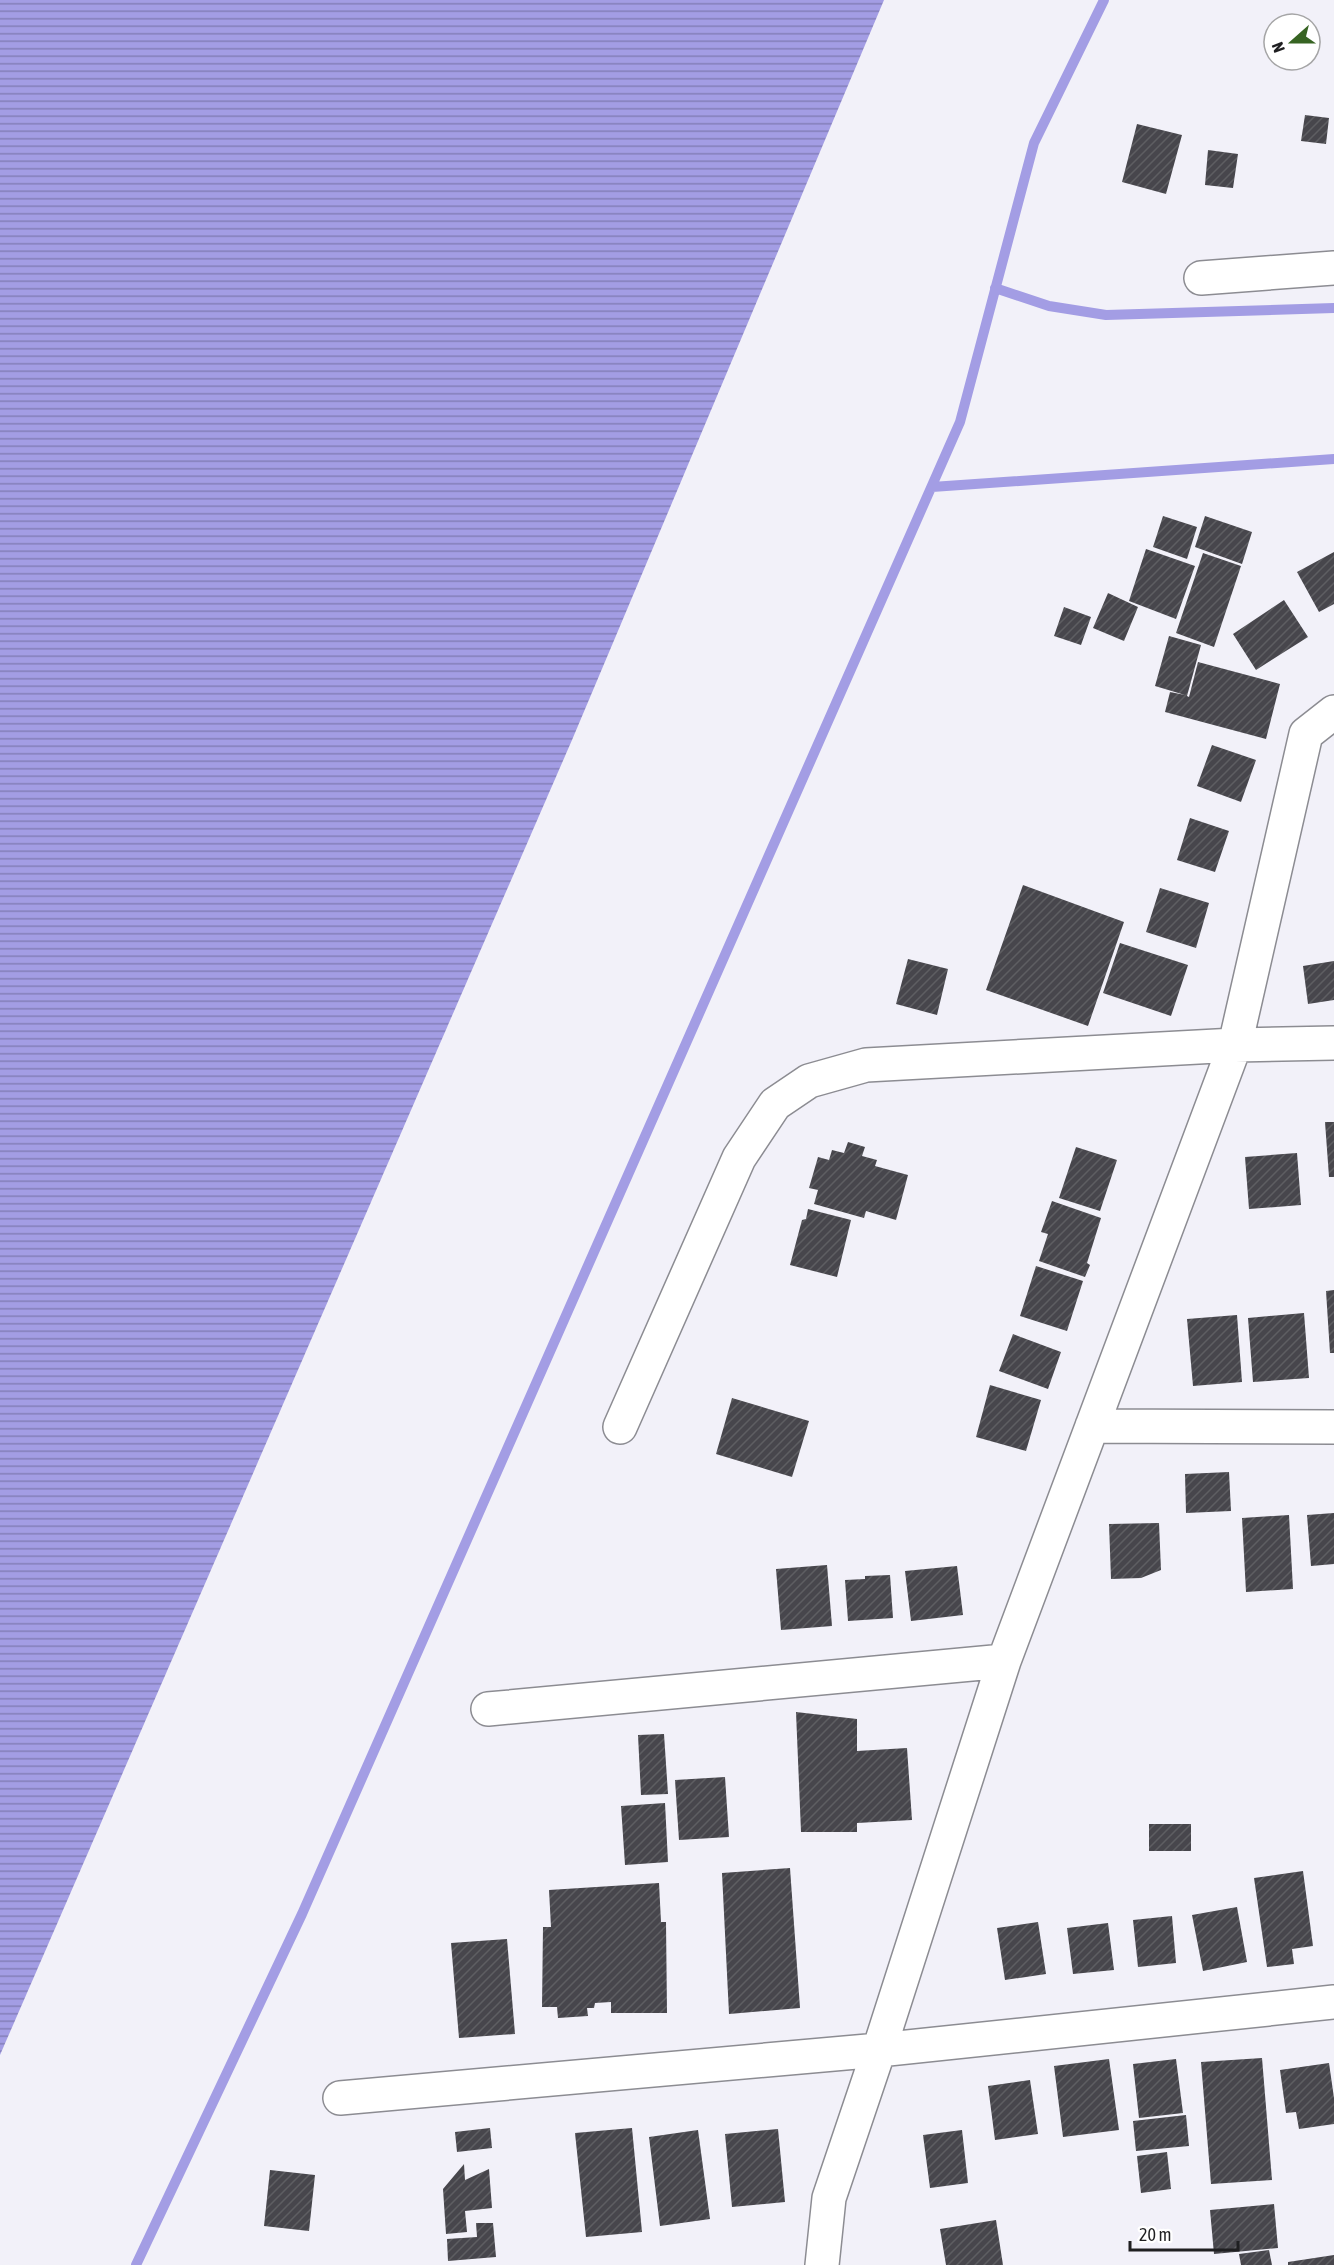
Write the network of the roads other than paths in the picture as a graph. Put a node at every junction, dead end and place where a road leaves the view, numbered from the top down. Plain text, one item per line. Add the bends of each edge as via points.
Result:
1 (1334, 268) edge
2 (1201, 278) dead end
3 (1334, 712) edge
4 (1334, 1042) edge
5 (1234, 1045) junction
6 (1092, 1426) junction
7 (620, 1427) dead end
8 (1334, 1427) edge
9 (1004, 1661) junction
10 (488, 1709) dead end
11 (1334, 2002) edge
12 (879, 2050) junction
13 (340, 2098) dead end
14 (822, 2265) edge

1 - 2 street
3 - 5 street via 1306,734
4 - 5 street
5 - 6 street
5 - 7 street via 866,1065 809,1081 775,1104 739,1158
6 - 8 street
6 - 9 street
9 - 10 street
9 - 12 street
11 - 12 street
12 - 13 street
12 - 14 street via 829,2198

